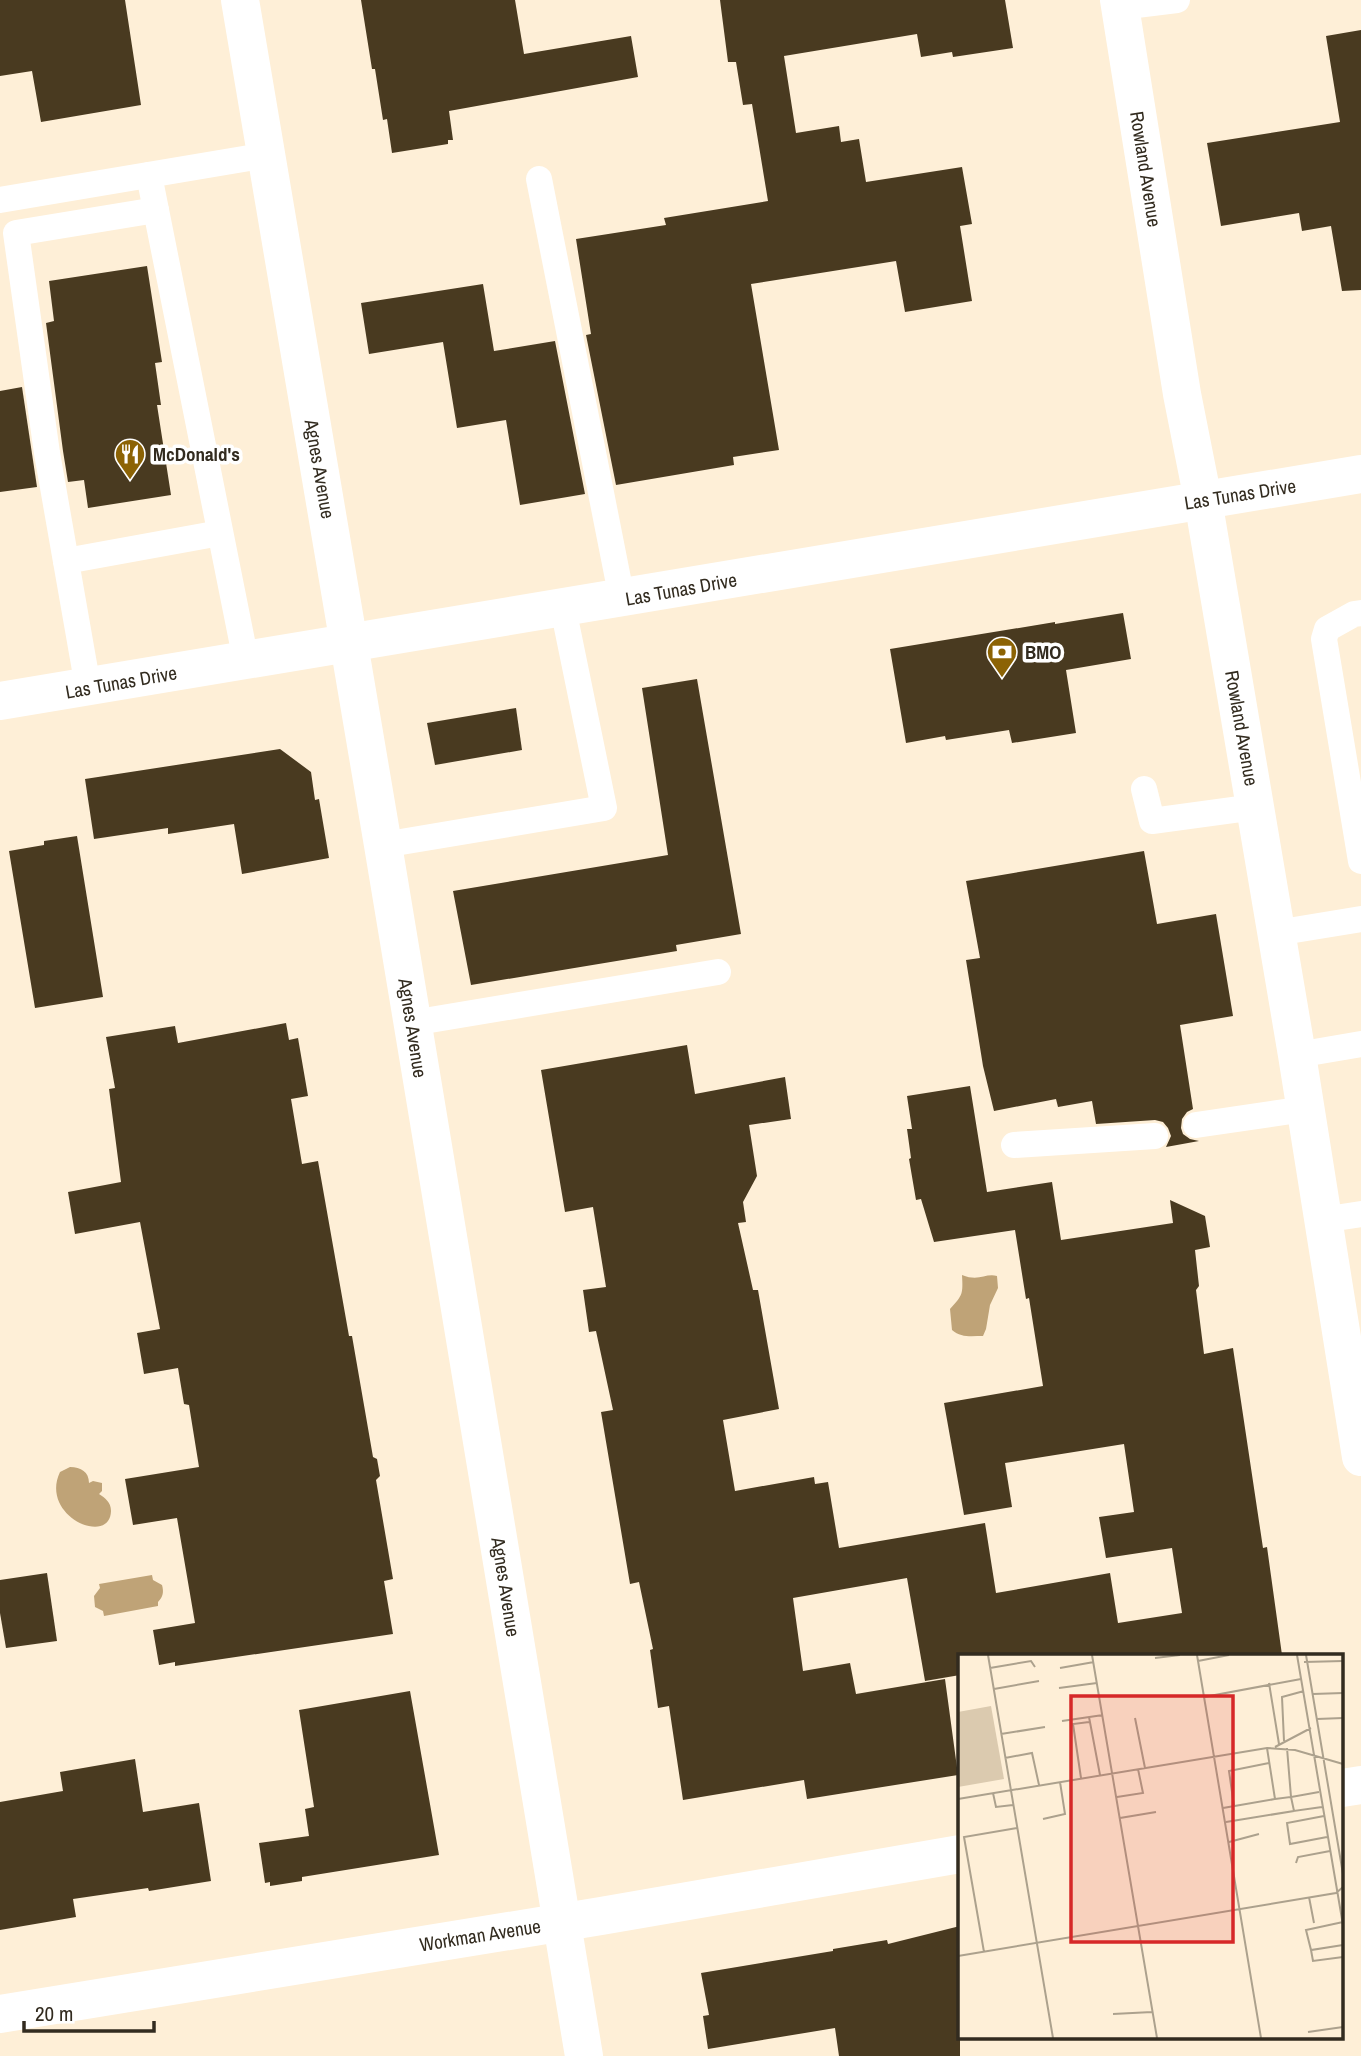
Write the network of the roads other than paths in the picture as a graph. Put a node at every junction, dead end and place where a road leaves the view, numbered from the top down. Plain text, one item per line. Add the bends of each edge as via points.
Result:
1 (240, 0) edge
2 (1177, 0) edge
3 (1120, 4) edge
4 (267, 155) junction
5 (149, 175) junction
6 (539, 179) dead end
7 (0, 200) edge
8 (156, 211) junction
9 (1361, 474) edge
10 (1203, 500) junction
11 (220, 533) junction
12 (66, 561) junction
13 (622, 599) junction
14 (563, 608) junction
15 (1361, 613) edge
16 (349, 645) junction
17 (246, 661) junction
18 (88, 687) junction
19 (0, 701) edge
20 (1144, 789) dead end
21 (1255, 807) junction
22 (383, 845) junction
23 (1361, 861) edge
24 (1361, 919) edge
25 (1276, 933) junction
26 (718, 972) dead end
27 (412, 1023) junction
28 (1361, 1044) edge
29 (1297, 1055) junction
30 (1306, 1109) junction
31 (1196, 1125) dead end
32 (1155, 1136) dead end
33 (1014, 1145) dead end
34 (1361, 1214) edge
35 (1322, 1220) junction
36 (1361, 1457) edge
37 (958, 1854) edge
38 (561, 1922) junction
39 (0, 2014) edge
40 (584, 2056) edge

1 - 4 street, Agnes Avenue
2 - 3 lane
3 - 10 street, Rowland Avenue
4 - 5 lane
4 - 16 street, Agnes Avenue
5 - 7 lane
5 - 8 lane
6 - 13 lane
8 - 11 lane
8 - 12 lane via 16,233
9 - 10 street, Las Tunas Drive
10 - 13 street, Las Tunas Drive
10 - 21 street, Rowland Avenue
11 - 12 lane
11 - 17 lane
12 - 18 lane
13 - 14 street, Las Tunas Drive
14 - 16 street, Las Tunas Drive
14 - 22 lane via 604,808
15 - 23 lane via 1328,629 1324,639
16 - 17 street, Las Tunas Drive
16 - 22 street, Agnes Avenue
17 - 18 street, Las Tunas Drive
18 - 19 street, Las Tunas Drive
20 - 21 lane via 1152,821
21 - 25 street, Rowland Avenue
22 - 27 street, Agnes Avenue
24 - 25 lane
25 - 29 street, Rowland Avenue
26 - 27 lane
27 - 38 street, Agnes Avenue
28 - 29 lane
29 - 30 street, Rowland Avenue
30 - 31 lane
30 - 35 street, Rowland Avenue
32 - 33 lane
34 - 35 lane
35 - 36 street, Rowland Avenue
37 - 38 street, Workman Avenue
38 - 39 street, Workman Avenue
38 - 40 street, Agnes Avenue

